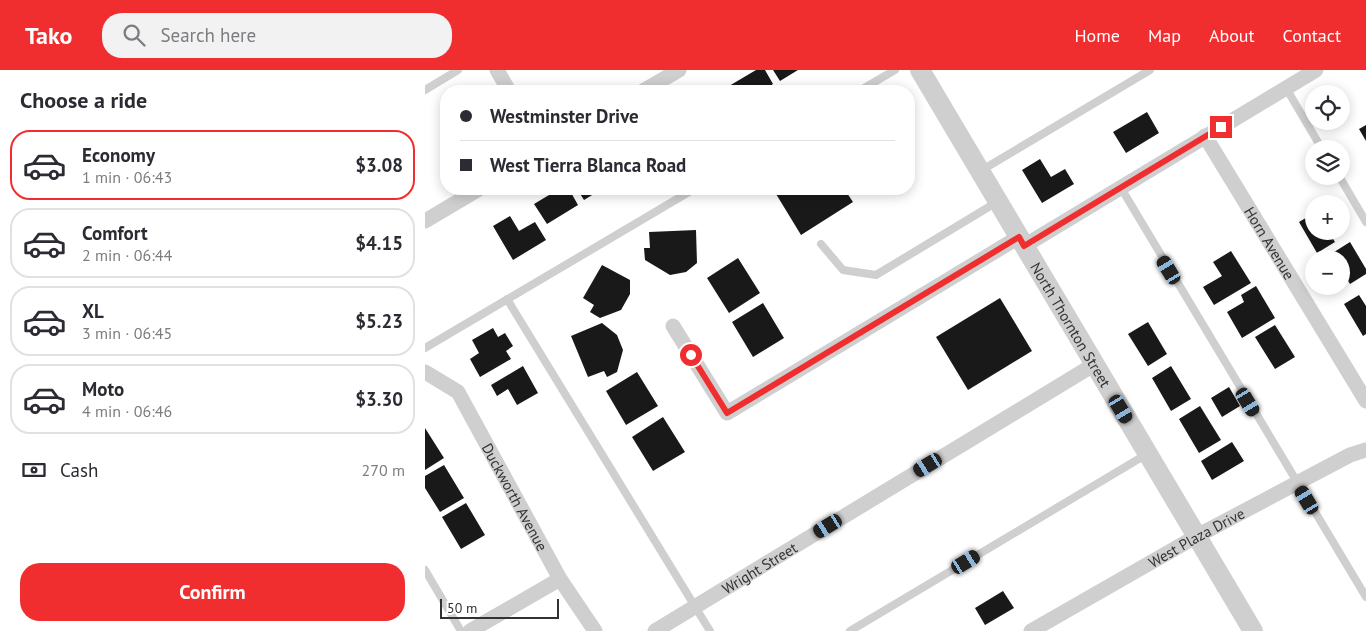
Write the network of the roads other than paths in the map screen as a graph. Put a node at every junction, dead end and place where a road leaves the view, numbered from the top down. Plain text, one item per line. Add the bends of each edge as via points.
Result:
1 (458, 70) edge
2 (497, 70) edge
3 (679, 70) edge
4 (895, 70) edge
5 (919, 70) edge
6 (1150, 70) edge
7 (1316, 70) edge
8 (506, 85) edge
9 (653, 85) edge
10 (869, 85) edge
11 (1286, 88) junction
12 (425, 90) edge
13 (1205, 136) junction
14 (1317, 140) edge
15 (980, 171) junction
16 (1344, 185) edge
17 (1121, 188) junction
18 (469, 195) edge
19 (684, 195) edge
20 (998, 202) junction
21 (425, 221) edge
22 (1366, 222) edge
23 (1022, 242) junction
24 (821, 244) dead end
25 (507, 299) junction
26 (673, 326) dead end
27 (425, 348) edge
28 (1095, 364) junction
29 (425, 372) edge
30 (1366, 401) edge
31 (1366, 450) edge
32 (1148, 453) junction
33 (1297, 484) junction
34 (1197, 536) junction
35 (425, 570) edge
36 (560, 579) junction
37 (1366, 597) edge
38 (695, 606) junction
39 (1249, 628) edge
40 (461, 631) edge
41 (469, 631) edge
42 (595, 631) edge
43 (655, 631) edge
44 (710, 631) edge
45 (850, 631) edge
46 (1031, 631) edge

1 - 12 lane
2 - 8 street
3 - 9 street
4 - 10 lane
5 - 15 street, North Thornton Street
6 - 15 lane
7 - 11 street
11 - 13 street
11 - 14 lane
13 - 17 street
13 - 30 street, Horn Avenue
15 - 20 street, North Thornton Street
16 - 22 lane
17 - 23 street
17 - 33 lane
18 - 21 street
19 - 25 lane
20 - 23 street, North Thornton Street
20 - 24 lane via 876,275 843,270
23 - 26 street via 727,413
23 - 28 street, North Thornton Street
25 - 27 lane
25 - 38 lane
28 - 32 street, North Thornton Street
28 - 38 street, Wright Street
29 - 36 street, Duckworth Avenue via 458,392
31 - 33 street, West Plaza Drive
32 - 34 street, North Thornton Street
32 - 45 lane
33 - 34 street, West Plaza Drive
33 - 37 lane
34 - 39 street, North Thornton Street
34 - 46 street, West Plaza Drive
35 - 40 lane
36 - 41 street
36 - 42 street, Duckworth Avenue
38 - 43 street, Wright Street
38 - 44 lane

